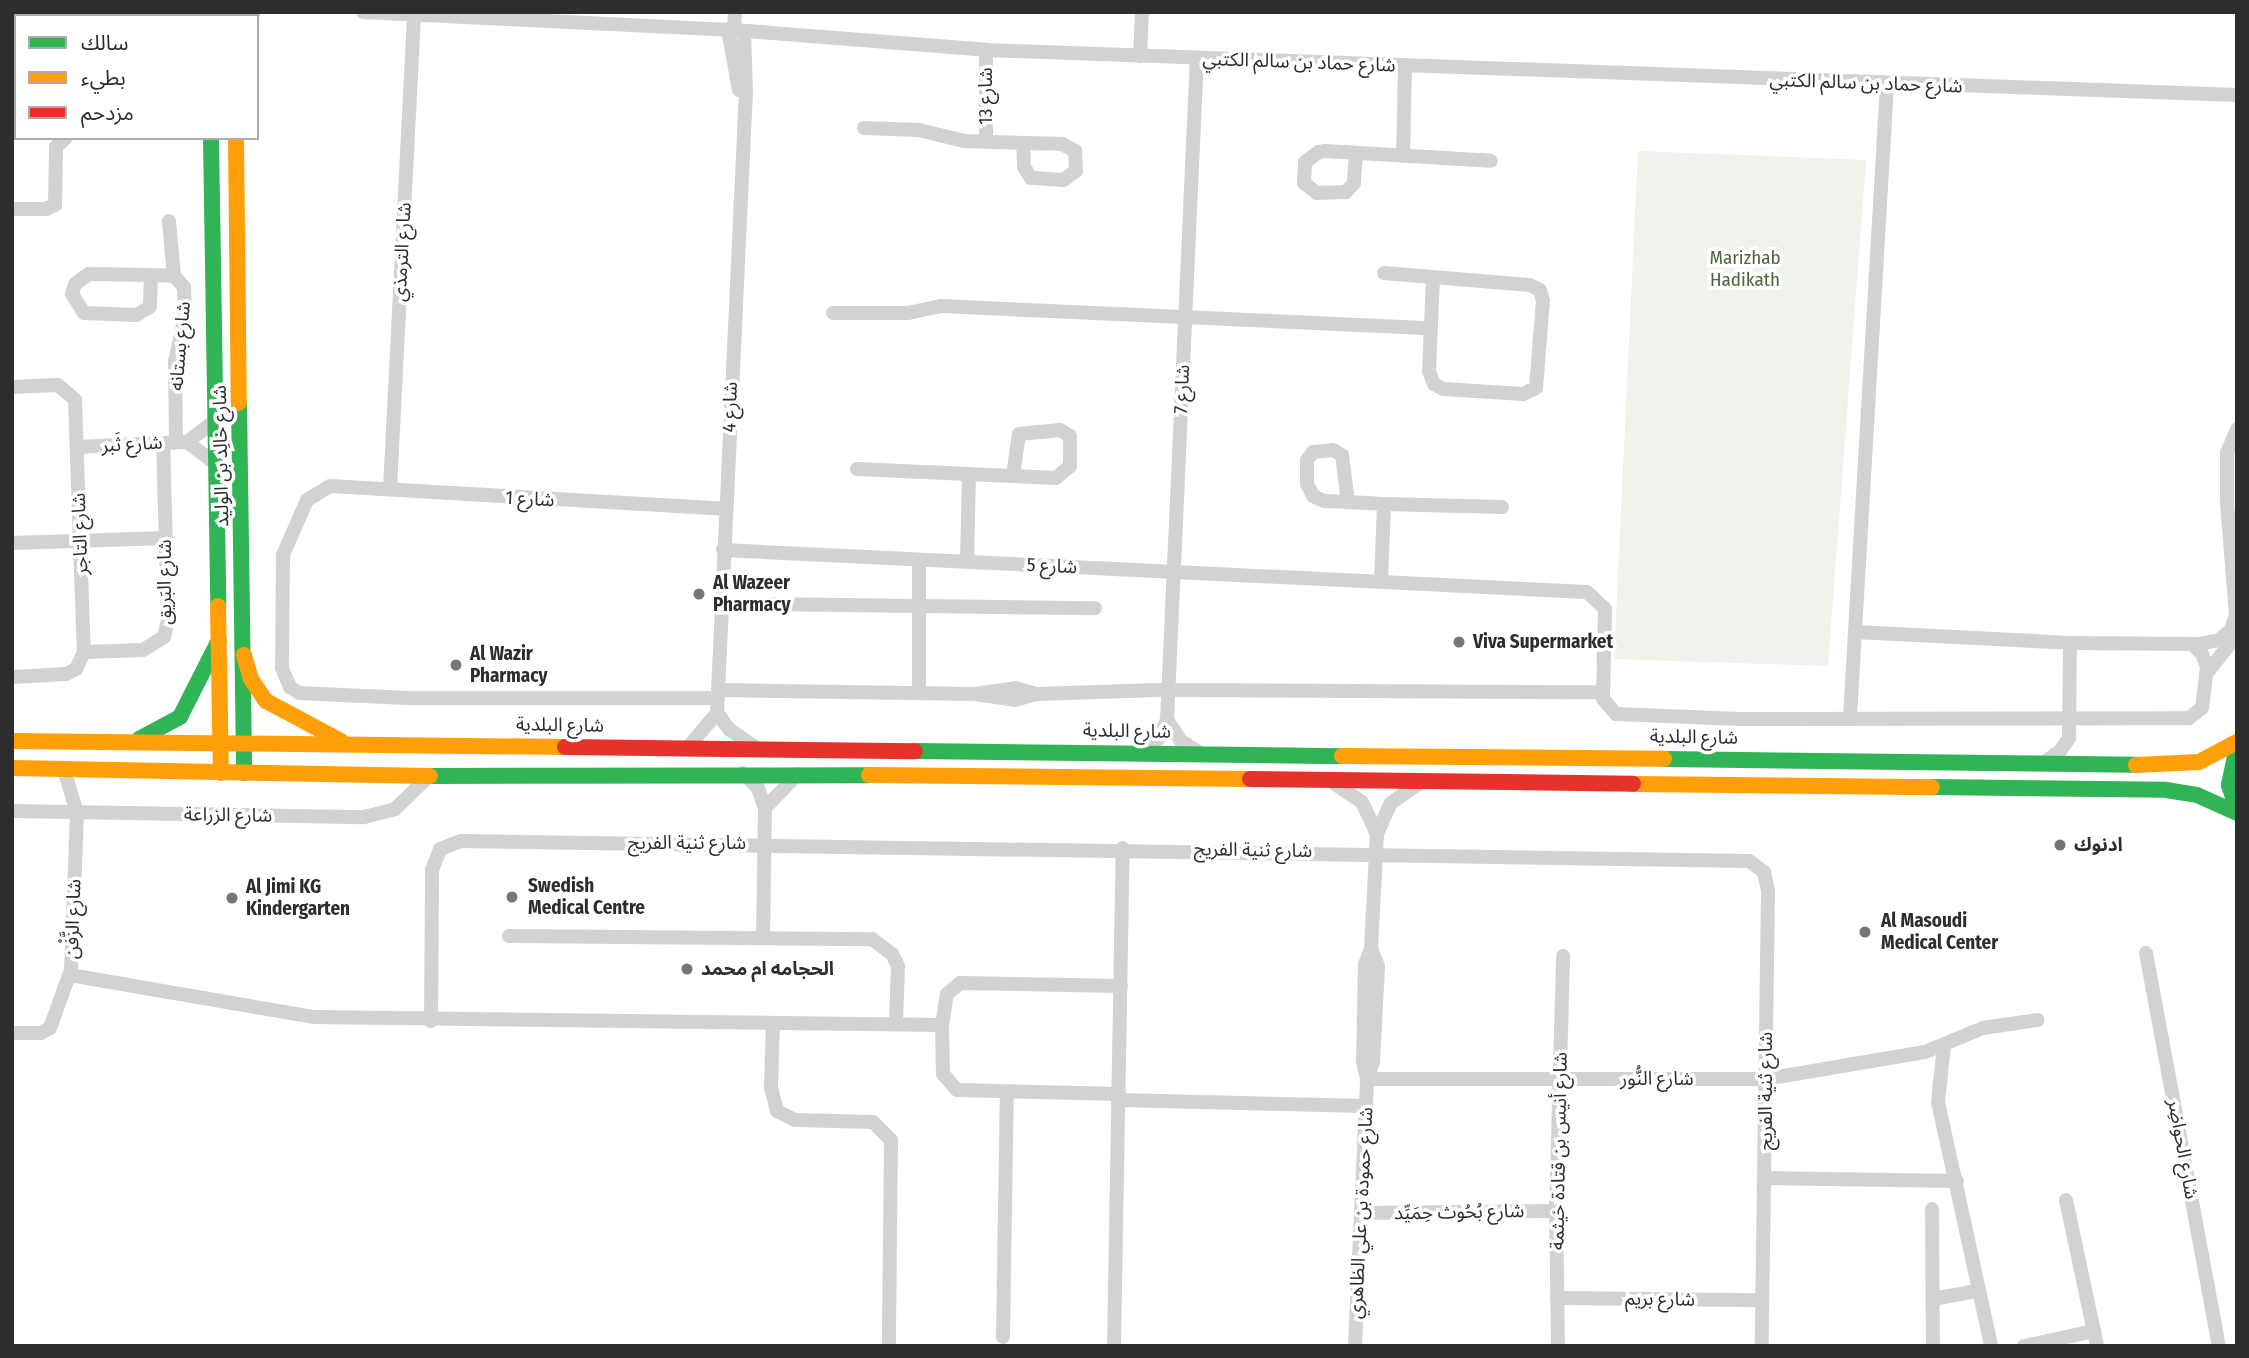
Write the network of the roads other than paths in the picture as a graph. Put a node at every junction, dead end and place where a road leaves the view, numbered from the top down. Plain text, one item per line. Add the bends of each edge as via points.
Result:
1 (363, 12) edge
2 (735, 12) edge
3 (1142, 12) edge
4 (414, 14) junction
5 (735, 30) junction
6 (986, 50) junction
7 (1140, 55) junction
8 (1197, 58) junction
9 (1405, 66) junction
10 (1887, 84) junction
11 (2237, 95) edge
12 (864, 128) dead end
13 (64, 140) edge
14 (211, 140) edge
15 (236, 140) edge
16 (986, 142) junction
17 (1023, 143) dead end
18 (1356, 153) dead end
19 (1403, 156) junction
20 (1491, 161) dead end
21 (12, 209) edge
22 (169, 220) dead end
23 (1384, 273) dead end
24 (151, 275) junction
25 (174, 276) junction
26 (1433, 279) junction
27 (832, 313) dead end
28 (1185, 317) junction
29 (1431, 328) junction
30 (12, 387) edge
31 (214, 422) junction
32 (2237, 429) edge
33 (175, 442) junction
34 (77, 447) junction
35 (215, 463) junction
36 (857, 469) dead end
37 (969, 474) junction
38 (1013, 476) junction
39 (390, 489) junction
40 (1348, 502) dead end
41 (1384, 503) junction
42 (1502, 507) dead end
43 (724, 509) junction
44 (166, 538) junction
45 (80, 541) junction
46 (12, 543) edge
47 (723, 550) junction
48 (919, 560) junction
49 (967, 561) junction
50 (1173, 572) junction
51 (1381, 582) junction
52 (2236, 593) edge
53 (755, 604) dead end
54 (919, 606) junction
55 (1096, 608) dead end
56 (1855, 632) junction
57 (2237, 635) edge
58 (219, 639) junction
59 (2070, 643) junction
60 (2192, 644) junction
61 (84, 652) junction
62 (244, 655) junction
63 (2206, 674) junction
64 (12, 677) edge
65 (1168, 690) junction
66 (1602, 692) junction
67 (919, 693) junction
68 (718, 700) junction
69 (1850, 717) junction
70 (1167, 720) junction
71 (2069, 720) junction
72 (2069, 738) junction
73 (12, 741) edge
74 (131, 742) junction
75 (221, 743) junction
76 (244, 743) junction
77 (344, 743) junction
78 (389, 743) junction
79 (2237, 745) edge
80 (688, 747) junction
81 (757, 747) junction
82 (1141, 752) junction
83 (1202, 753) junction
84 (2041, 764) junction
85 (2101, 764) junction
86 (12, 768) edge
87 (64, 769) junction
88 (221, 773) junction
89 (743, 773) junction
90 (252, 774) junction
91 (799, 774) junction
92 (429, 776) junction
93 (1325, 780) junction
94 (1423, 781) junction
95 (765, 808) junction
96 (12, 811) edge
97 (2237, 812) edge
98 (77, 813) junction
99 (1377, 834) junction
100 (764, 844) junction
101 (1123, 848) junction
102 (1376, 852) junction
103 (509, 936) dead end
104 (763, 938) junction
105 (2146, 953) dead end
106 (1563, 956) dead end
107 (70, 975) junction
108 (1121, 986) junction
109 (2037, 1020) dead end
110 (431, 1021) junction
111 (773, 1023) junction
112 (896, 1024) junction
113 (942, 1025) junction
114 (12, 1033) edge
115 (1944, 1045) junction
116 (1367, 1079) junction
117 (1765, 1079) junction
118 (1560, 1080) junction
119 (1007, 1093) junction
120 (1119, 1097) junction
121 (1366, 1106) junction
122 (1766, 1178) junction
123 (1957, 1181) junction
124 (2066, 1200) dead end
125 (1932, 1209) dead end
126 (1556, 1211) junction
127 (1361, 1213) junction
128 (1977, 1291) junction
129 (1557, 1298) junction
130 (1933, 1299) junction
131 (1762, 1300) junction
132 (2094, 1331) junction
133 (1003, 1337) dead end
134 (889, 1346) edge
135 (1114, 1346) edge
136 (1355, 1346) edge
137 (1558, 1346) edge
138 (1762, 1346) edge
139 (1933, 1346) edge
140 (1991, 1346) edge
141 (2024, 1346) edge
142 (2097, 1346) edge
143 (2219, 1346) edge

1 - 4 street, شارع حماد بن سالم الكتبي
2 - 5 street, شارع 4
3 - 7 street
4 - 5 street, شارع حماد بن سالم الكتبي
4 - 39 street, شارع الترمذي
5 - 6 street, شارع حماد بن سالم الكتبي
5 - 43 street, شارع 4 via 743,101
6 - 7 street, شارع حماد بن سالم الكتبي
6 - 16 street, شارع 13
7 - 8 street, شارع حماد بن سالم الكتبي
8 - 9 street, شارع حماد بن سالم الكتبي
8 - 28 street, شارع 7
9 - 10 street, شارع حماد بن سالم الكتبي
9 - 19 street
10 - 11 street, شارع حماد بن سالم الكتبي
10 - 56 street
12 - 16 street via 919,130
13 - 21 street via 56,147 55,205
14 - 31 main road, شارع خالِد بن الوليد
15 - 62 main road, شارع خالِد بن الوليد
16 - 17 street
18 - 19 street
19 - 20 street
22 - 25 street
23 - 26 street
24 - 24 street, شارع بستانه via 98,273 81,277 72,294 76,306 93,315 145,313 152,300
24 - 25 street, شارع بستانه
25 - 33 street, شارع بستانه via 184,287 185,311 176,355
26 - 29 street
26 - 29 street via 1530,285 1540,290 1539,384 1523,394 1438,388 1429,376
27 - 28 street via 908,313 941,306
28 - 29 street
28 - 50 street, شارع 7
30 - 34 street, شارع التاجر via 58,385 68,390 76,406
31 - 33 street, شارع ثَبر
31 - 35 main road, شارع خالِد بن الوليد
32 - 52 street via 2228,446 2227,490
33 - 34 street, شارع ثَبر
33 - 35 street, شارع ثَبر
33 - 44 street, شارع البَريق
34 - 45 street, شارع التاجر
35 - 58 main road, شارع خالِد بن الوليد
36 - 37 street
37 - 38 street
37 - 49 street
38 - 38 street via 1056,478 1065,474 1070,466 1070,436 1060,430 1019,434
39 - 43 street, شارع 1
39 - 68 street, شارع 1 via 335,486 320,489 307,500 283,555 282,668 299,693
40 - 41 street
41 - 42 street
41 - 51 street
43 - 47 street, شارع 4
44 - 45 street
44 - 61 street, شارع البَريق via 168,619 164,637 143,650
45 - 46 street
45 - 61 street, شارع التاجر
47 - 48 street, شارع 5
47 - 68 street, شارع 4
48 - 49 street, شارع 5
48 - 54 street
49 - 50 street, شارع 5
50 - 51 street, شارع 5
50 - 65 street, شارع 7
51 - 66 street, شارع 5 via 1595,596 1606,618
52 - 60 street via 2236,615 2227,635
53 - 54 street
54 - 55 street
54 - 67 street
56 - 59 street
56 - 69 street
57 - 63 street
58 - 74 main road via 208,669 180,717
58 - 75 main road, شارع خالِد بن الوليد
59 - 60 street
59 - 71 street
60 - 63 street via 2205,660
61 - 64 street via 76,669 66,674
62 - 76 main road, شارع خالِد بن الوليد
62 - 77 main road via 251,679 266,701
63 - 71 street via 2202,708 2189,718
65 - 66 street
65 - 67 street via 1036,694 1015,700
65 - 70 street, شارع 7
66 - 69 street via 1606,707 1616,714
67 - 68 street
68 - 80 street
68 - 81 street via 738,737
69 - 71 street
70 - 82 street via 1158,739
70 - 83 street via 1181,741
71 - 72 street
72 - 84 street via 2055,757
72 - 85 street
73 - 74 main road, شارع البلدية
74 - 75 main road, شارع البلدية
75 - 76 main road, شارع البلدية
75 - 88 main road, شارع خالِد بن الوليد
76 - 77 main road, شارع البلدية
76 - 90 main road, شارع خالِد بن الوليد
77 - 78 main road, شارع البلدية
78 - 80 main road, شارع البلدية
78 - 90 main road via 355,757 262,759
79 - 85 main road, شارع البلدية via 2183,765
79 - 97 main road via 2229,785
80 - 81 main road, شارع البلدية
81 - 82 main road, شارع البلدية
82 - 83 main road, شارع البلدية
83 - 84 main road, شارع البلدية
84 - 85 main road, شارع البلدية
86 - 87 main road
87 - 88 main road
87 - 98 street, شارع الزَّفْن
88 - 90 main road
89 - 91 main road
89 - 92 main road
89 - 95 street via 758,788
90 - 92 main road
91 - 93 main road
91 - 95 street
92 - 98 street, شارع الزراعة via 395,809 364,817
93 - 94 main road
93 - 99 street, شارع حمودة بن علي الظاهري via 1362,802
94 - 97 main road via 2166,790 2197,795
94 - 99 street, شارع حمودة بن علي الظاهري via 1391,803
95 - 100 street
96 - 98 street, شارع الزراعة
98 - 107 street, شارع الزَّفْن
99 - 102 street, شارع حمودة بن علي الظاهري
100 - 101 street, شارع ثنية الفريج
100 - 104 street
100 - 110 street, شارع ثنية الفريج via 451,842 440,849 432,870
101 - 102 street, شارع ثنية الفريج
101 - 108 street
102 - 116 street, شارع حمودة بن علي الظاهري via 1371,949 1378,967 1373,1062
102 - 117 street, شارع ثنية الفريج via 1740,859 1758,865 1768,891
103 - 104 street
104 - 112 street via 872,939 883,945 898,966
105 - 143 street, شارع الحواضِر
106 - 118 street, شارع أنيس بن قتادة خيثمة
107 - 110 street via 102,977 267,1012
107 - 114 street, شارع الزَّفْن via 50,1028
108 - 113 street via 960,983 947,994
108 - 120 street
109 - 115 street, شارع النُّور via 1983,1028
110 - 111 street
111 - 112 street
111 - 134 street via 771,1088 777,1111 795,1120 873,1122 891,1140
112 - 113 street
113 - 119 street via 941,1063 949,1083 966,1093
115 - 117 street, شارع النُّور
115 - 123 street via 1938,1102
116 - 118 street, شارع النُّور
116 - 121 street, شارع حمودة بن علي الظاهري
117 - 118 street, شارع النُّور
117 - 122 street, شارع ثنية الفريج
118 - 126 street, شارع أنيس بن قتادة خيثمة
119 - 120 street
119 - 133 street
120 - 121 street
120 - 135 street
121 - 127 street, شارع حمودة بن علي الظاهري
122 - 123 street
122 - 131 street, شارع ثنية الفريج
123 - 128 street
124 - 132 street
125 - 130 street
126 - 127 street, شارع بُحُوث حِمَيِّد
126 - 129 street, شارع أنيس بن قتادة خيثمة
127 - 136 street, شارع حمودة بن علي الظاهري
128 - 130 street
128 - 140 street
129 - 131 street, شارع بريم
129 - 137 street, شارع أنيس بن قتادة خيثمة
130 - 139 street
131 - 138 street, شارع ثنية الفريج
132 - 141 street
132 - 142 street

